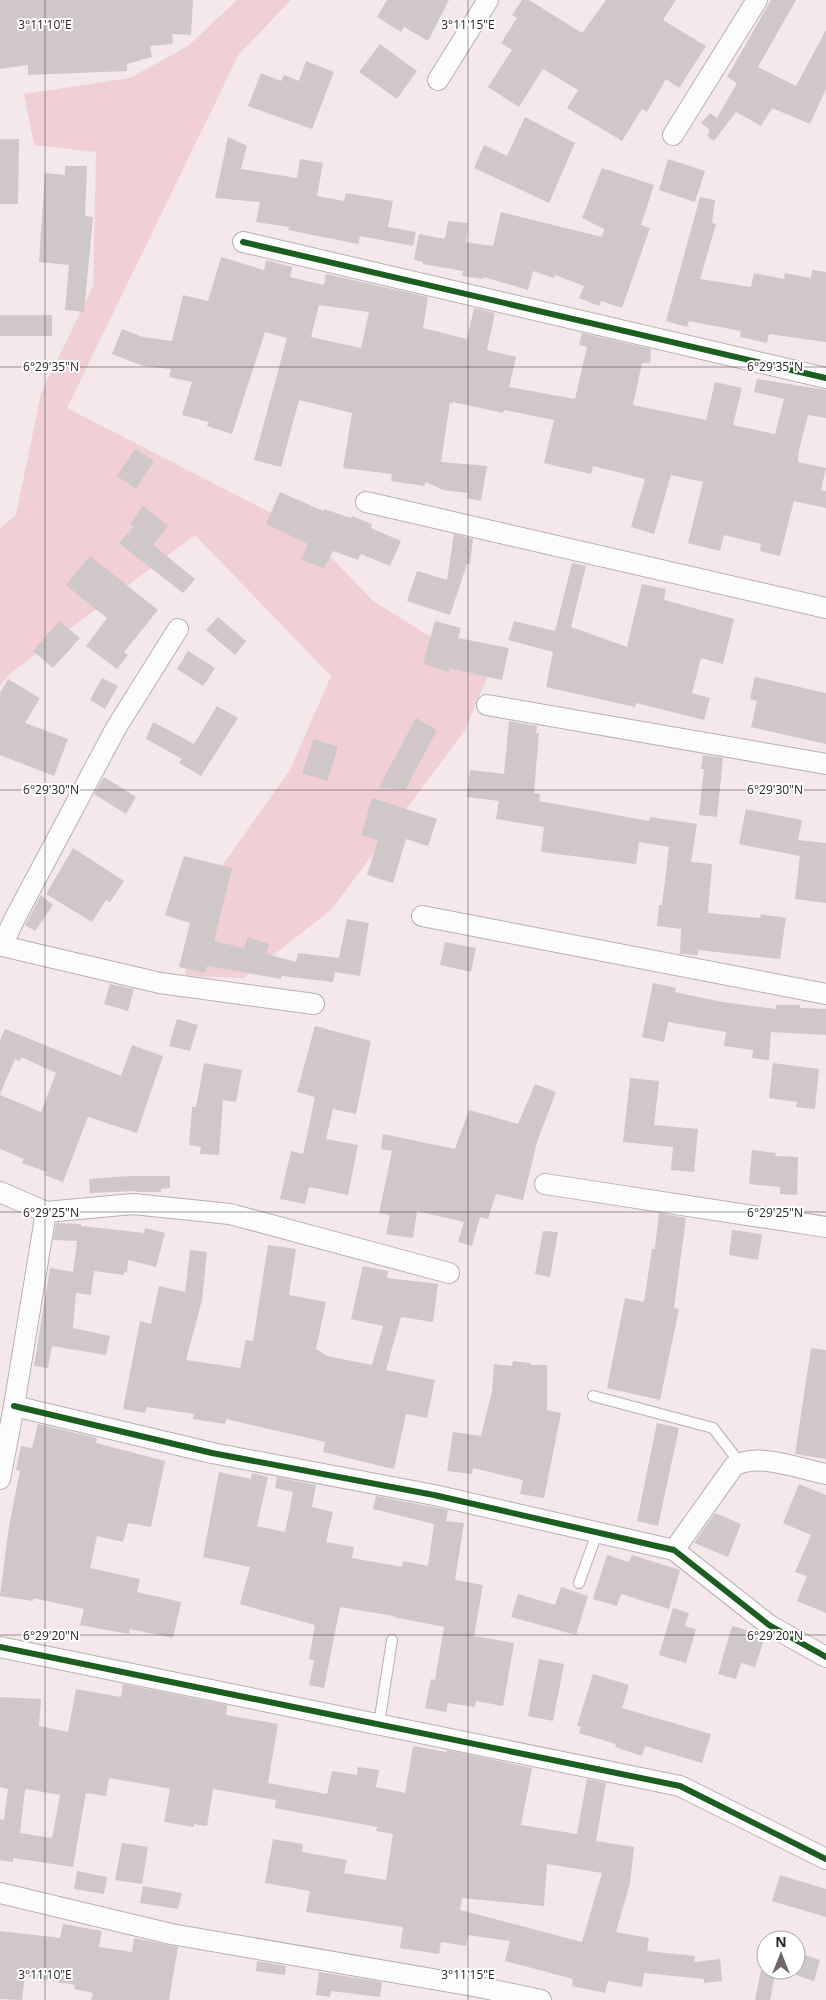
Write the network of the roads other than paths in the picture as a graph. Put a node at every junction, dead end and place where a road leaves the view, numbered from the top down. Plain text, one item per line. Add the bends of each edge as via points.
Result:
1 (488, 0) edge
2 (757, 0) edge
3 (438, 80) dead end
4 (673, 135) dead end
5 (243, 242) dead end
6 (826, 378) edge
7 (366, 502) dead end
8 (826, 608) edge
9 (178, 629) dead end
10 (487, 705) dead end
11 (826, 764) edge
12 (422, 916) dead end
13 (1, 946) edge
14 (826, 994) edge
15 (314, 1004) dead end
16 (545, 1184) dead end
17 (0, 1192) edge
18 (46, 1212) junction
19 (826, 1227) edge
20 (449, 1273) dead end
21 (593, 1396) dead end
22 (14, 1406) junction
23 (740, 1463) junction
24 (826, 1474) edge
25 (0, 1479) edge
26 (597, 1532) junction
27 (674, 1550) junction
28 (578, 1583) dead end
29 (392, 1640) dead end
30 (0, 1647) edge
31 (826, 1657) edge
32 (378, 1724) junction
33 (826, 1859) edge
34 (0, 1893) edge
35 (541, 2000) edge

1 - 3 street
2 - 4 street
5 - 6 street
7 - 8 street
9 - 13 street via 116,728
10 - 11 street
12 - 14 street
13 - 15 street via 160,982
16 - 19 street
17 - 18 street
18 - 20 street via 133,1204 230,1214
18 - 22 street
21 - 23 lane via 713,1428
22 - 25 street
22 - 26 street via 212,1453 434,1495
23 - 24 street via 763,1461
23 - 27 street via 734,1466
26 - 27 street
26 - 28 lane
27 - 31 street via 769,1625
29 - 32 lane
30 - 32 street
32 - 33 street via 680,1786
34 - 35 street via 171,1934

